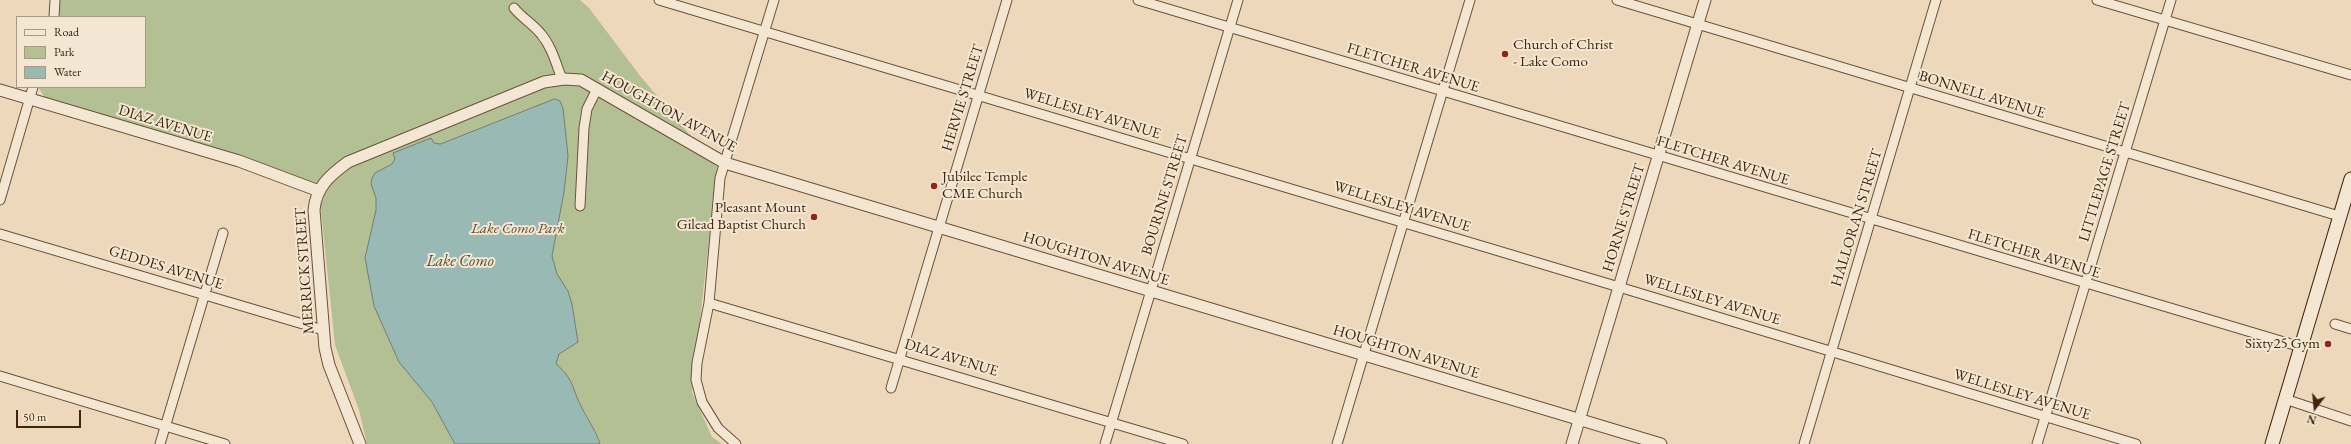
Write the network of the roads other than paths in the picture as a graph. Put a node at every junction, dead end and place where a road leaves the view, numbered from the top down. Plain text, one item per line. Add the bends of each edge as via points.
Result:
1 (55, 0) edge
2 (659, 0) edge
3 (774, 0) edge
4 (1007, 0) edge
5 (1138, 0) edge
6 (1238, 0) edge
7 (1470, 0) edge
8 (1617, 0) edge
9 (1705, 0) edge
10 (1936, 0) edge
11 (2097, 0) edge
12 (2171, 0) edge
13 (514, 8) dead end
14 (54, 16) edge
15 (2164, 20) junction
16 (1698, 24) junction
17 (1230, 27) junction
18 (764, 31) junction
19 (2351, 75) edge
20 (562, 79) junction
21 (536, 85) joint
22 (33, 88) edge
23 (1910, 88) junction
24 (597, 89) junction
25 (0, 90) edge
26 (1442, 91) junction
27 (978, 95) junction
28 (30, 99) junction
29 (2125, 152) junction
30 (1658, 156) junction
31 (1190, 158) junction
32 (725, 163) junction
33 (2351, 179) edge
34 (319, 191) junction
35 (0, 200) edge
36 (580, 206) dead end
37 (2340, 216) junction
38 (1871, 220) junction
39 (1403, 223) junction
40 (939, 227) junction
41 (223, 233) dead end
42 (0, 234) edge
43 (2085, 284) junction
44 (1619, 287) junction
45 (1150, 291) junction
46 (204, 295) junction
47 (709, 302) junction
48 (2335, 324) dead end
49 (2351, 329) edge
50 (323, 330) junction
51 (2301, 347) junction
52 (1832, 351) junction
53 (1364, 355) junction
54 (900, 358) junction
55 (0, 376) edge
56 (891, 388) dead end
57 (2285, 398) junction
58 (2046, 416) junction
59 (2350, 418) edge
60 (1580, 420) junction
61 (1111, 422) junction
62 (165, 426) junction
63 (160, 444) edge
64 (225, 444) edge
65 (360, 444) edge
66 (736, 444) edge
67 (1105, 444) edge
68 (1183, 444) edge
69 (1337, 444) edge
70 (1572, 444) edge
71 (1661, 444) edge
72 (1804, 444) edge
73 (2037, 444) edge
74 (2136, 444) edge
75 (2272, 444) edge

1 - 14 street
2 - 18 street, WELLESLEY AVENUE
3 - 18 street
4 - 27 street, HERVIE STREET
5 - 17 street, FLETCHER AVENUE
6 - 17 street, BOURINE STREET
7 - 26 street
8 - 16 street, BONNELL AVENUE
9 - 16 street, HORNE STREET
10 - 23 street, HALLORAN STREET
11 - 15 street
12 - 15 street, LITTLEPAGE STREET
13 - 20 street via 550,45
15 - 19 street
15 - 29 street, LITTLEPAGE STREET
16 - 23 street, BONNELL AVENUE
16 - 30 street, HORNE STREET
17 - 26 street, FLETCHER AVENUE
17 - 31 street, BOURINE STREET
18 - 27 street, WELLESLEY AVENUE
18 - 32 street
20 - 21 street, HOUGHTON AVENUE
20 - 24 street, HOUGHTON AVENUE via 581,80
21 - 34 street, MERRICK STREET via 348,162 329,176
22 - 28 street
23 - 29 street, BONNELL AVENUE
23 - 38 street, HALLORAN STREET
24 - 32 street, HOUGHTON AVENUE
24 - 36 street via 587,109 584,128
25 - 28 street, DIAZ AVENUE
26 - 30 street, FLETCHER AVENUE
26 - 39 street
27 - 31 street, WELLESLEY AVENUE
27 - 40 street, HERVIE STREET
28 - 34 street, DIAZ AVENUE via 239,162
28 - 35 street
29 - 37 street, BONNELL AVENUE
29 - 43 street, LITTLEPAGE STREET
30 - 38 street, FLETCHER AVENUE
30 - 44 street, HORNE STREET
31 - 39 street, WELLESLEY AVENUE
31 - 45 street, BOURINE STREET
32 - 40 street, HOUGHTON AVENUE
32 - 47 street via 720,178
33 - 37 main road
34 - 50 street, MERRICK STREET via 314,210
37 - 51 main road
38 - 43 street, FLETCHER AVENUE
38 - 52 street, HALLORAN STREET
39 - 44 street, WELLESLEY AVENUE
39 - 53 street
40 - 45 street, HOUGHTON AVENUE
40 - 54 street, HERVIE STREET
41 - 46 street
42 - 46 street, GEDDES AVENUE
43 - 51 street, FLETCHER AVENUE
43 - 58 street, LITTLEPAGE STREET
44 - 52 street, WELLESLEY AVENUE
44 - 60 street, HORNE STREET
45 - 53 street, HOUGHTON AVENUE
45 - 61 street, BOURINE STREET
46 - 50 street, GEDDES AVENUE
46 - 62 street
47 - 54 street, DIAZ AVENUE
47 - 66 street via 697,363 698,391 718,428
48 - 49 street
50 - 65 street, MERRICK STREET via 329,365
51 - 57 main road
52 - 58 street, WELLESLEY AVENUE
52 - 72 street, HALLORAN STREET
53 - 60 street, HOUGHTON AVENUE
53 - 69 street
54 - 56 street, HERVIE STREET
54 - 61 street, DIAZ AVENUE
55 - 62 street
57 - 59 street
57 - 75 main road
58 - 73 street, LITTLEPAGE STREET
58 - 74 street, WELLESLEY AVENUE
60 - 70 street, HORNE STREET
60 - 71 street, HOUGHTON AVENUE
61 - 67 street, BOURINE STREET
61 - 68 street, DIAZ AVENUE
62 - 63 street
62 - 64 street

